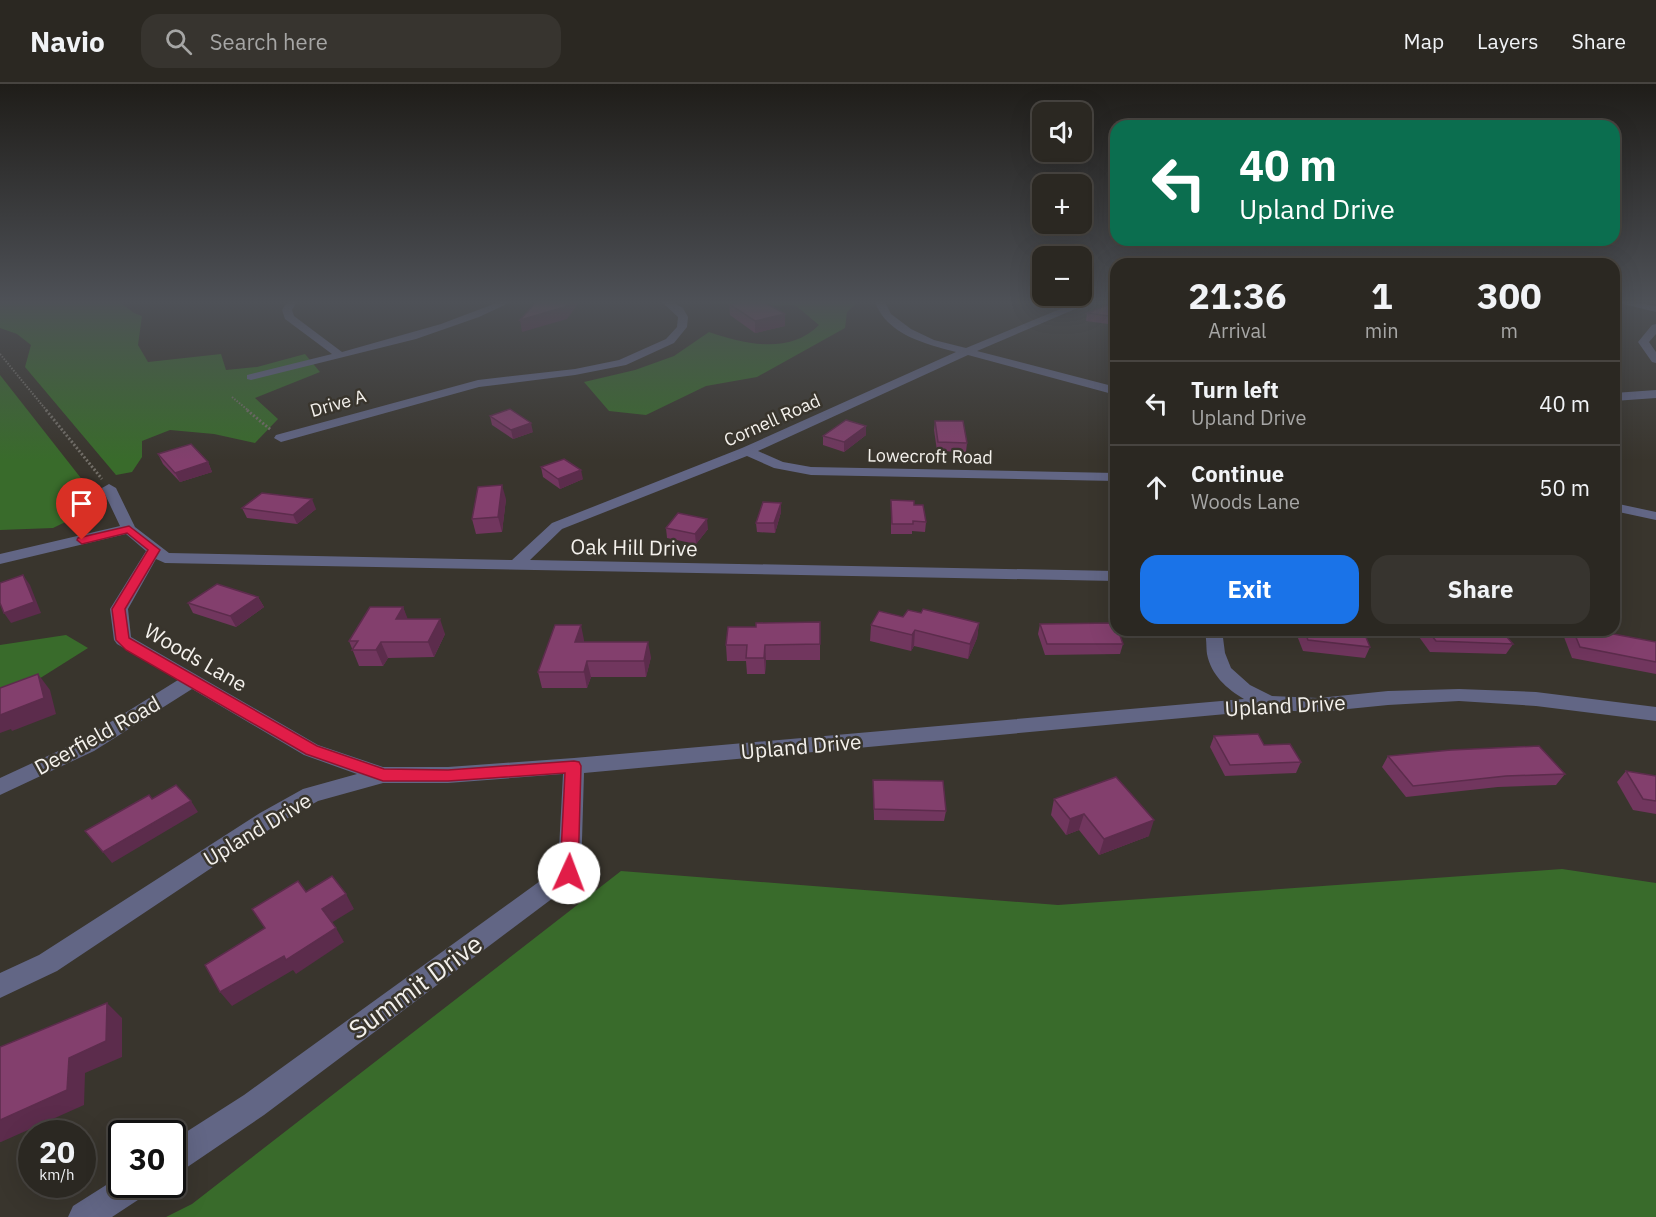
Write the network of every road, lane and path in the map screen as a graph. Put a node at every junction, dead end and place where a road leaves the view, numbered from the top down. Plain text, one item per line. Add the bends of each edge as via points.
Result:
1 (1, 355) edge
2 (337, 355) edge
3 (640, 355) edge
4 (960, 355) edge
5 (977, 355) edge
6 (251, 377) dead end
7 (1110, 389) edge
8 (1656, 394) edge
9 (232, 397) dead end
10 (1620, 397) edge
11 (281, 438) joint
12 (747, 451) junction
13 (1110, 477) edge
14 (109, 488) joint
15 (1620, 508) edge
16 (1656, 516) edge
17 (124, 521) junction
18 (154, 550) junction
19 (0, 559) edge
20 (515, 566) junction
21 (1110, 576) edge
22 (1215, 636) edge
23 (192, 681) junction
24 (1270, 703) junction
25 (1656, 714) edge
26 (574, 766) junction
27 (383, 775) junction
28 (0, 787) edge
29 (0, 986) edge
30 (186, 1150) edge
31 (113, 1198) edge
32 (84, 1217) edge

1 - 14 path
2 - 6 street
3 - 11 street, Drive A via 622,363 574,372 478,384
4 - 12 street, Cornell Road
5 - 7 street
8 - 10 street
9 - 11 path
12 - 13 street, Lowecroft Road via 780,465 811,471
12 - 20 street, Cornell Road via 557,526
14 - 17 street
15 - 16 street
17 - 18 street
17 - 19 street
18 - 20 street, Oak Hill Drive via 165,558
18 - 23 street, Woods Lane via 119,609 123,640
20 - 21 street, Oak Hill Drive
22 - 24 street via 1222,671 1244,692
23 - 27 street, Woods Lane via 311,750
23 - 28 street, Deerfield Road via 87,746
24 - 25 street, Upland Drive via 1318,705 1459,695 1536,699
24 - 26 street, Upland Drive
26 - 27 street, Upland Drive via 448,776
26 - 30 street, Summit Drive via 569,873 254,1105
27 - 29 street, Upland Drive via 311,795 48,963
31 - 32 street

